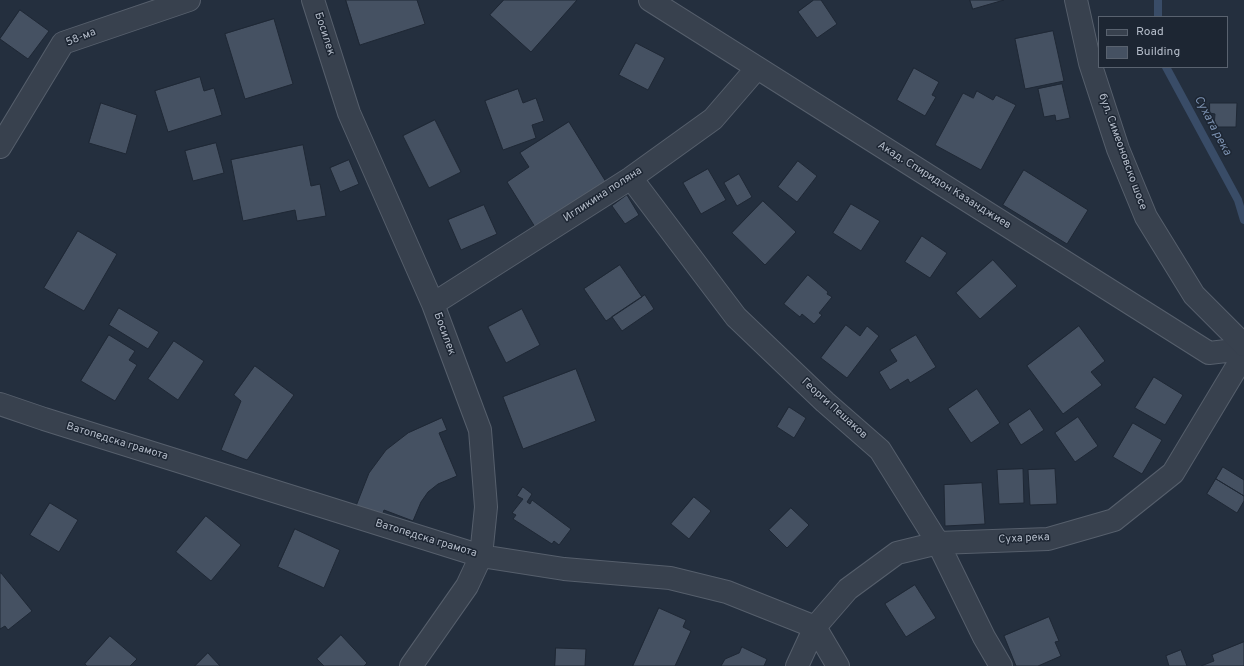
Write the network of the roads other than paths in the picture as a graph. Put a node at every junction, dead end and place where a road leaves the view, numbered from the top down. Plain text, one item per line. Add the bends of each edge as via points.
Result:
1 (189, 0) edge
2 (313, 0) edge
3 (650, 0) edge
4 (1076, 0) edge
5 (757, 68) junction
6 (0, 147) edge
7 (631, 178) junction
8 (433, 304) junction
9 (1244, 345) edge
10 (1244, 349) edge
11 (1244, 355) edge
12 (0, 404) edge
13 (938, 543) junction
14 (481, 556) junction
15 (815, 627) junction
16 (411, 666) edge
17 (797, 666) edge
18 (838, 666) edge
19 (1001, 666) edge

1 - 6 street, 58-ма via 63,43
2 - 8 street, Босилек via 349,113
3 - 5 street, Акад. Спиридон Казанджиев
4 - 9 street, бул. Симеоновско шосе via 1090,63 1118,149 1146,217 1194,295
5 - 7 street, Игликина поляна via 713,119
5 - 10 street, Акад. Спиридон Казанджиев via 1209,353
7 - 8 street, Игликина поляна
7 - 13 street, Георги Пешаков via 736,317 825,402 880,450
8 - 14 street, Босилек via 480,430 486,507
11 - 13 street, Суха река via 1173,474 1114,520 1048,539
12 - 14 street, Ватопедска грамота
13 - 15 street, Суха река via 897,553 848,589
13 - 19 street, Георги Пешаков
14 - 15 street, Ватопедска грамота via 564,569 670,578 727,592
14 - 16 street, Босилек via 467,586
15 - 17 street, Суха река
15 - 18 street

